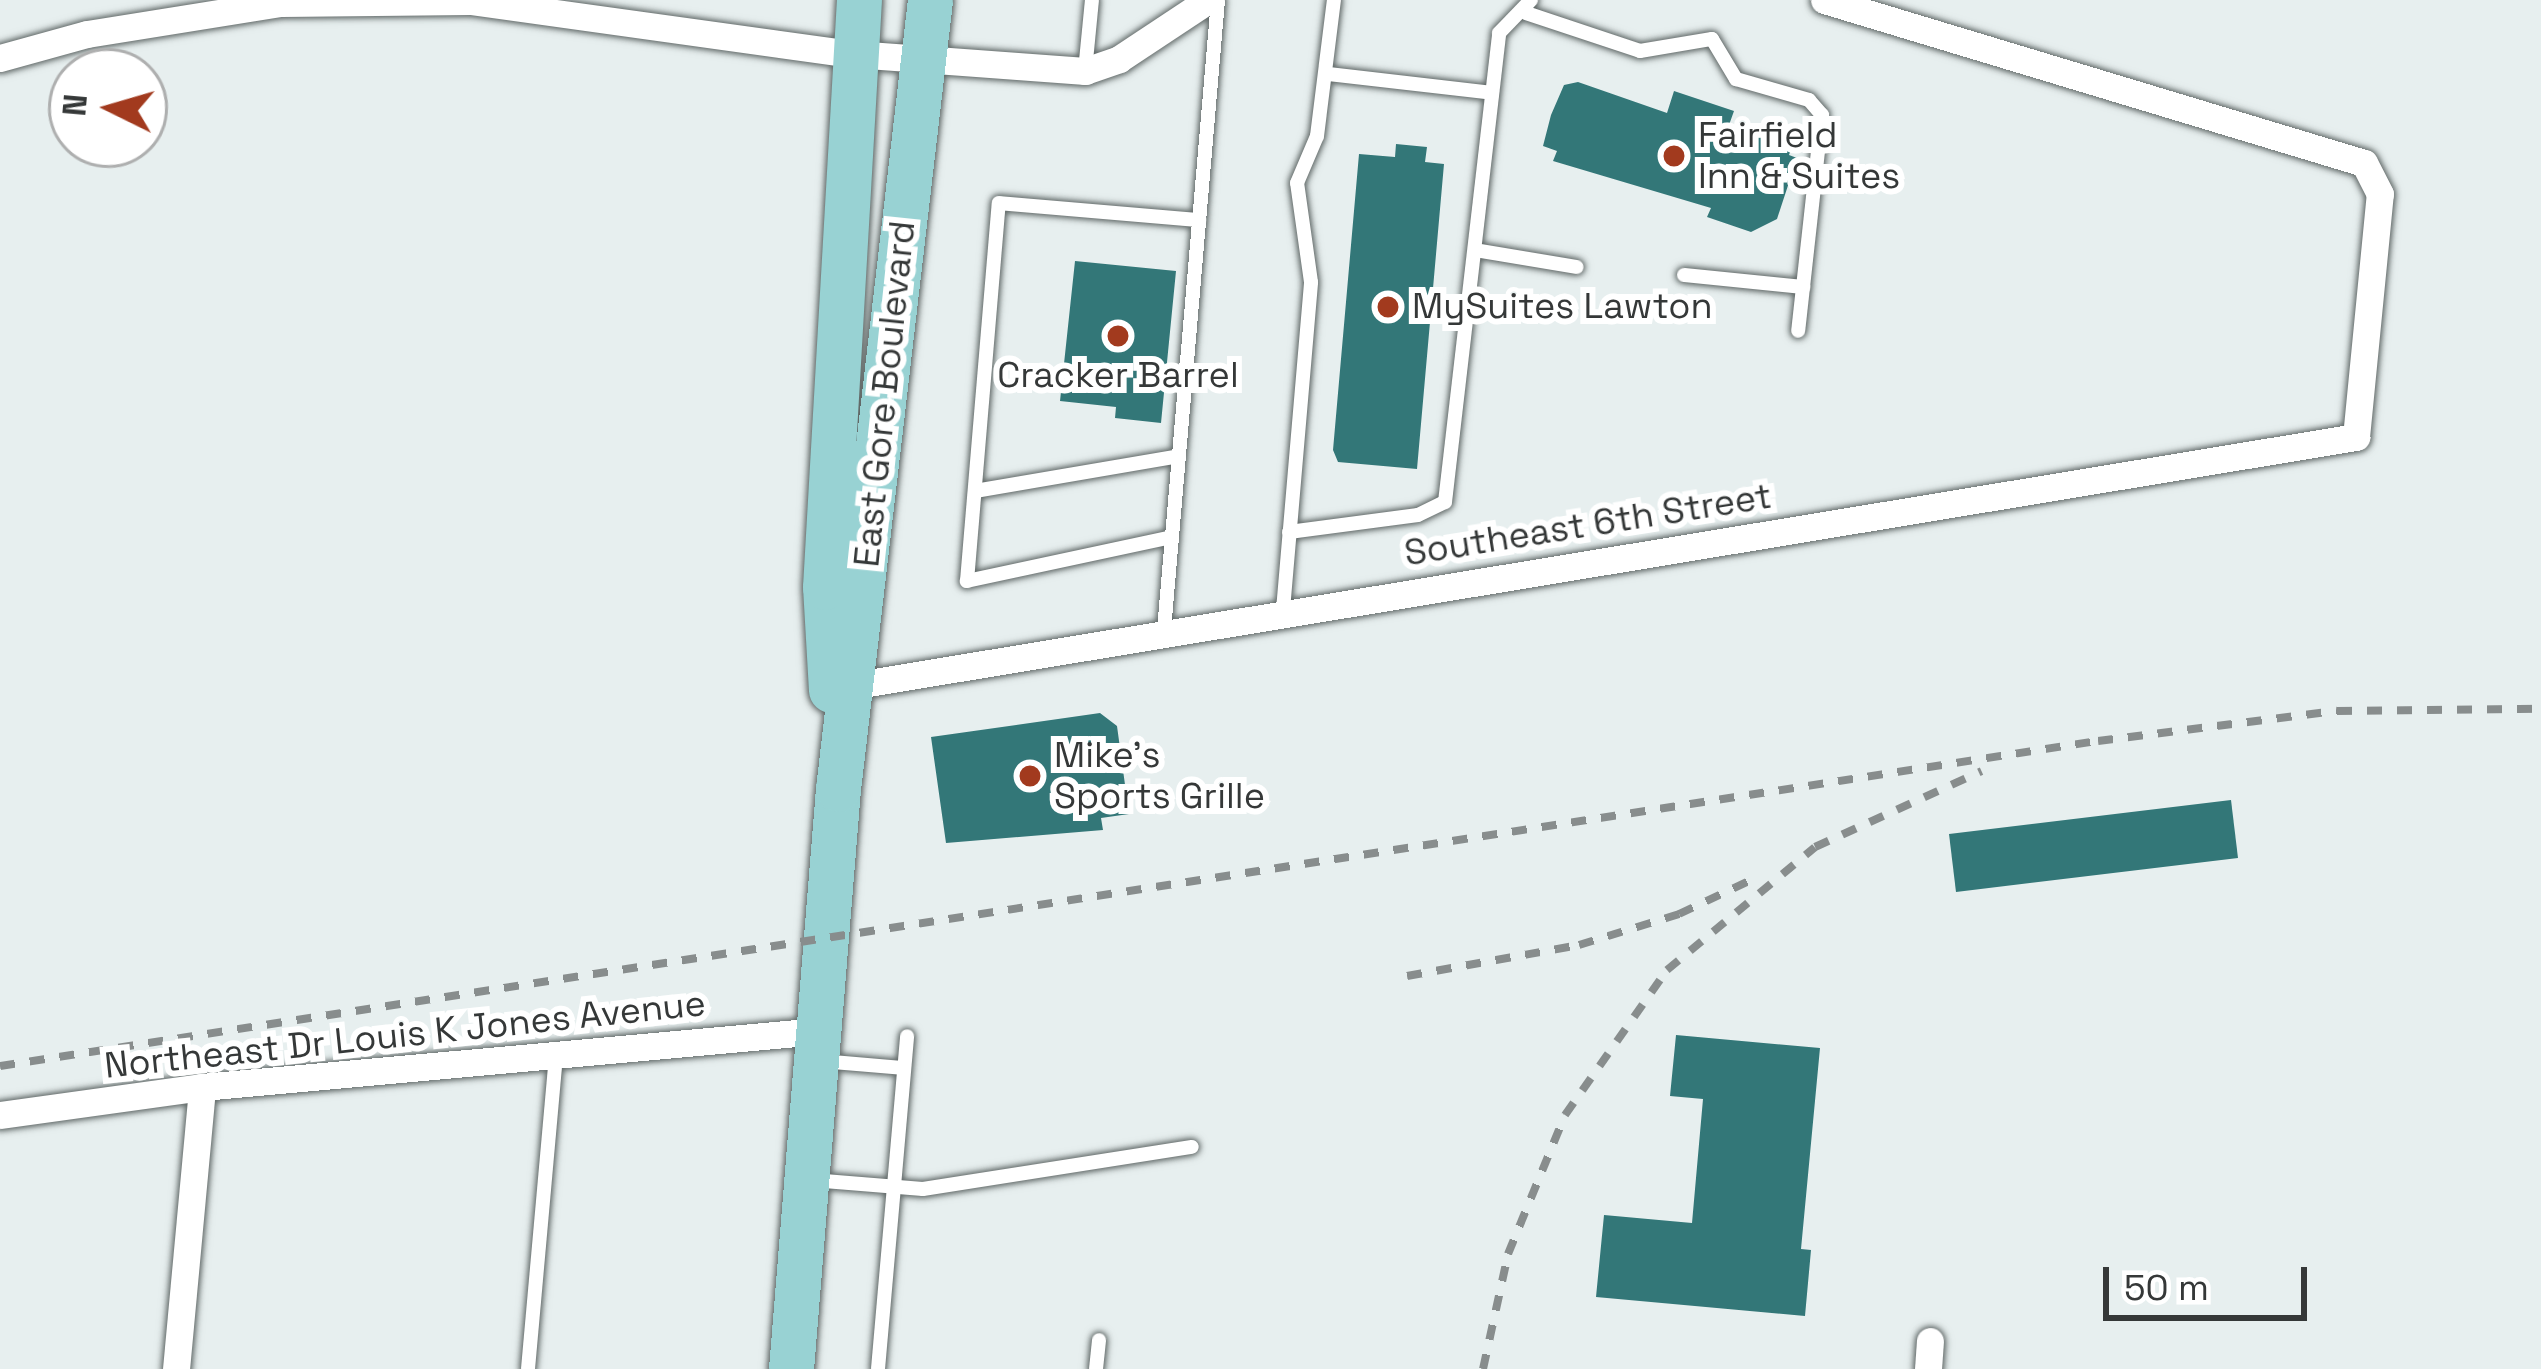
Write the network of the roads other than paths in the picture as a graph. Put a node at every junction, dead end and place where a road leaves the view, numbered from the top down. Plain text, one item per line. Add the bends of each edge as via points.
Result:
1 (859, 0) edge
2 (930, 0) edge
3 (1092, 0) edge
4 (1208, 0) edge
5 (1218, 0) edge
6 (1334, 0) edge
7 (1824, 0) edge
8 (1528, 6) edge
9 (854, 54) junction
10 (0, 58) edge
11 (922, 60) junction
12 (1085, 71) junction
13 (1328, 74) junction
14 (1492, 93) junction
15 (1199, 220) junction
16 (1475, 250) junction
17 (1576, 268) dead end
18 (1684, 275) dead end
19 (1803, 286) junction
20 (1798, 331) dead end
21 (1179, 456) junction
22 (975, 491) junction
23 (1289, 532) junction
24 (1172, 537) junction
25 (1282, 610) junction
26 (1164, 630) junction
27 (842, 687) junction
28 (907, 1036) dead end
29 (818, 1046) junction
30 (556, 1053) junction
31 (904, 1068) junction
32 (202, 1087) junction
33 (0, 1115) edge
34 (1192, 1147) dead end
35 (807, 1180) junction
36 (894, 1188) junction
37 (1099, 1340) dead end
38 (176, 1369) edge
39 (528, 1369) edge
40 (791, 1369) edge
41 (878, 1369) edge
42 (1096, 1369) edge

1 - 9 main road, East Gore Boulevard
2 - 11 main road, East Gore Boulevard
3 - 12 lane
4 - 12 street via 1119,59
5 - 15 lane
6 - 13 lane
7 - 25 street, Southeast 6th Street via 2364,164 2380,194 2356,436
8 - 14 lane via 1499,33
8 - 19 lane via 1640,51 1712,39 1736,79 1809,100 1822,115
9 - 10 street via 470,1 281,3 88,34
9 - 11 street
9 - 27 main road, East Gore Boulevard via 825,587
11 - 12 street
11 - 27 main road, East Gore Boulevard
13 - 14 lane
13 - 23 lane via 1317,136 1297,183 1311,282
14 - 16 lane
15 - 21 lane
15 - 22 lane via 999,202
16 - 17 lane
16 - 23 lane via 1445,502 1418,515
18 - 19 lane
19 - 20 lane
21 - 22 lane
21 - 24 lane
22 - 24 lane via 967,580
23 - 25 lane
24 - 26 lane
25 - 26 street, Southeast 6th Street
26 - 27 street, Southeast 6th Street
27 - 29 main road, East Gore Boulevard
28 - 31 lane
29 - 30 street, Northeast Dr Louis K Jones Avenue
29 - 31 lane
29 - 35 main road, East Gore Boulevard
30 - 32 street, Northeast Dr Louis K Jones Avenue
30 - 39 lane
31 - 36 lane
32 - 33 street, Northeast Dr Louis K Jones Avenue
32 - 38 street
34 - 36 lane
35 - 36 lane
35 - 40 main road, East Gore Boulevard
36 - 41 lane
37 - 42 lane

